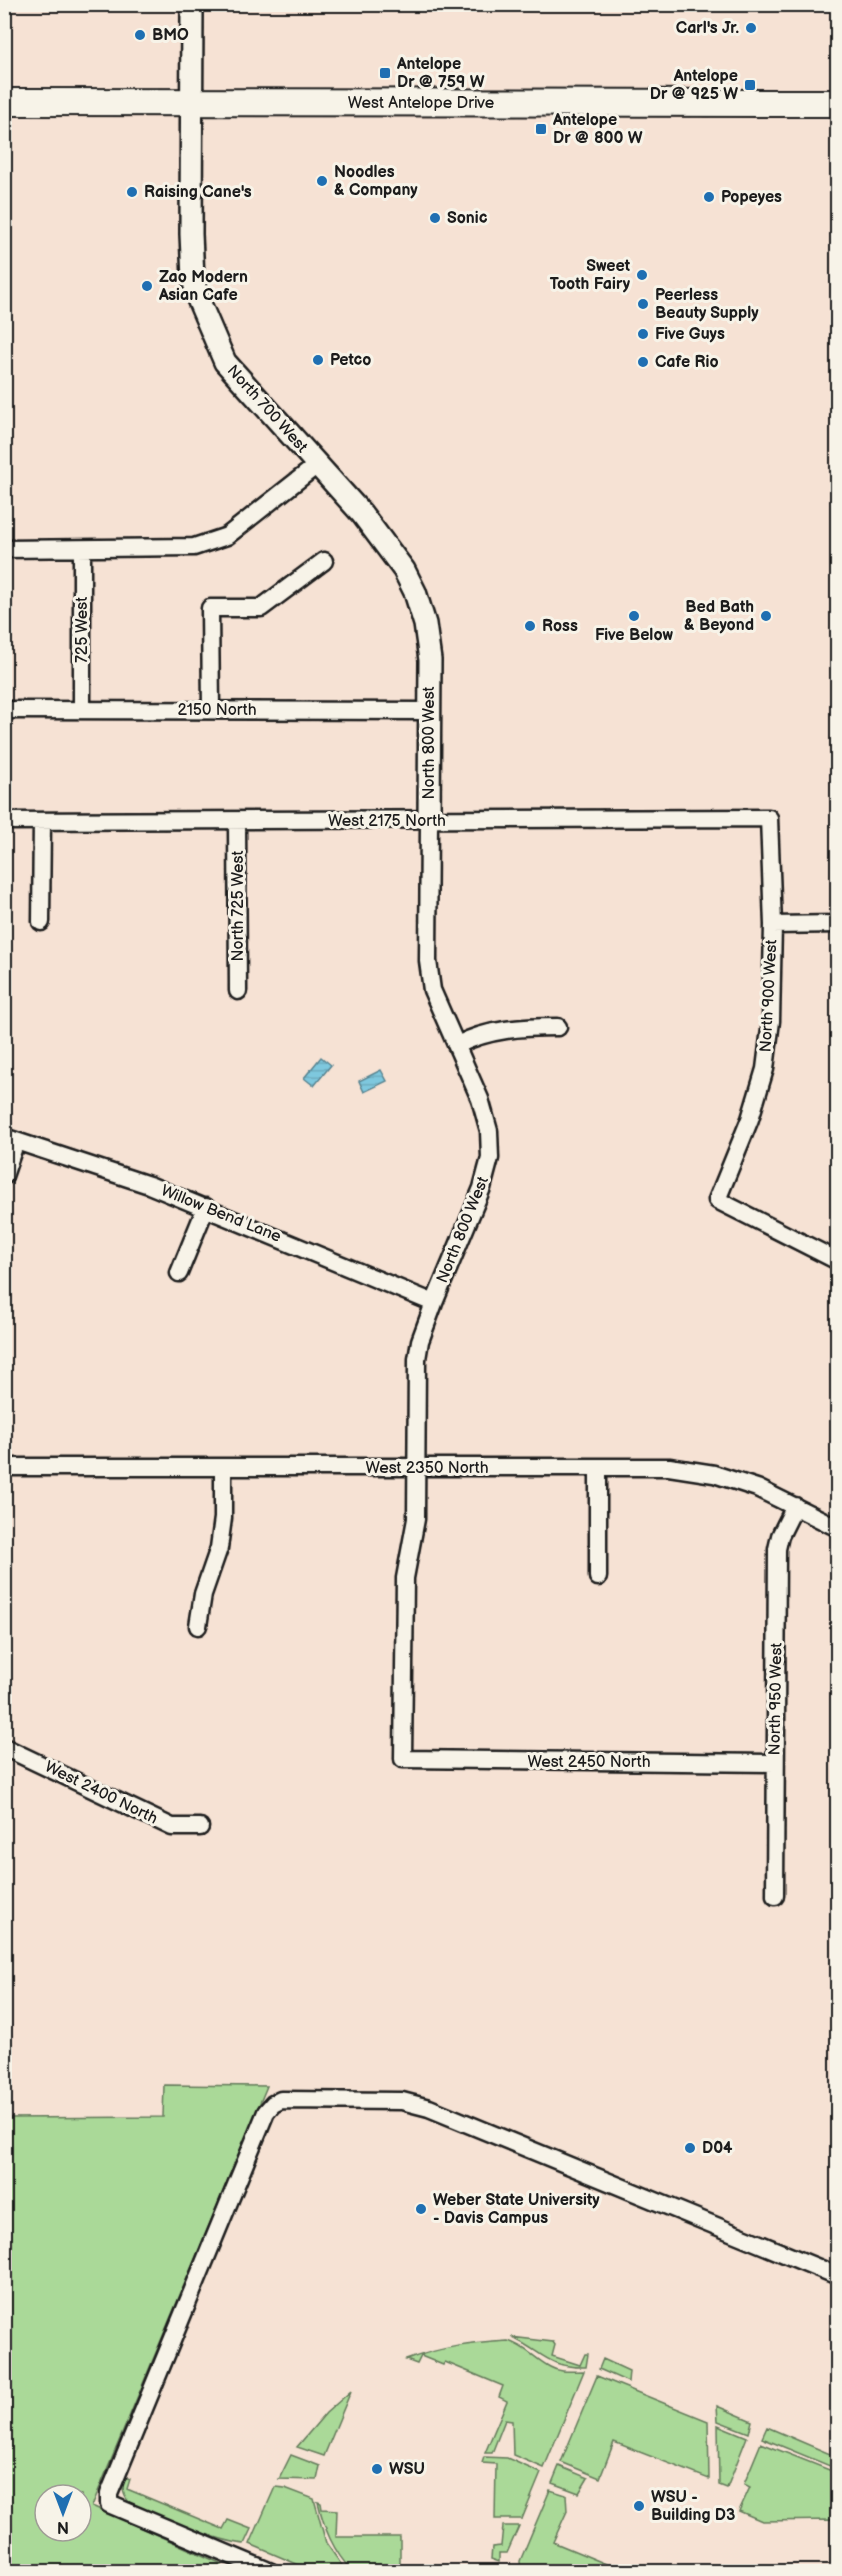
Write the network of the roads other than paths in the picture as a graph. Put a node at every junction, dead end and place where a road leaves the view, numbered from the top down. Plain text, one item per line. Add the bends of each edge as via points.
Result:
1 (192, 4) edge
2 (4, 102) edge
3 (837, 103) edge
4 (192, 104) junction
5 (317, 465) junction
6 (4, 549) edge
7 (82, 549) junction
8 (324, 561) dead end
9 (404, 570) joint
10 (4, 710) edge
11 (82, 710) junction
12 (211, 710) junction
13 (430, 711) junction
14 (769, 819) joint
15 (4, 821) edge
16 (42, 821) junction
17 (237, 821) junction
18 (429, 821) junction
19 (41, 922) dead end
20 (837, 924) edge
21 (773, 925) junction
22 (238, 991) dead end
23 (558, 1027) dead end
24 (457, 1045) junction
25 (10, 1139) edge
26 (4, 1176) edge
27 (206, 1207) junction
28 (837, 1261) edge
29 (179, 1273) dead end
30 (434, 1303) junction
31 (4, 1467) edge
32 (598, 1467) junction
33 (223, 1468) junction
34 (417, 1468) junction
35 (795, 1506) junction
36 (837, 1527) edge
37 (598, 1577) dead end
38 (198, 1626) dead end
39 (4, 1747) edge
40 (403, 1759) joint
41 (775, 1763) junction
42 (200, 1827) dead end
43 (775, 1896) dead end
44 (837, 2276) edge
45 (272, 2571) edge

1 - 4 street, North 700 West
2 - 4 main road, West Antelope Drive
3 - 4 main road, West Antelope Drive
4 - 5 street, North 700 West via 190,234 193,278 200,306 225,363
5 - 7 street via 227,536 194,548
5 - 9 street, North 700 West via 362,514
6 - 7 street
7 - 11 street, 725 West
8 - 12 street via 261,608 210,608
9 - 13 street, North 800 West via 425,624
10 - 11 street, 2150 North
11 - 12 street, 2150 North
12 - 13 street, 2150 North
13 - 18 street, North 800 West
14 - 18 street, West 2175 North
14 - 21 street, North 900 West
15 - 16 street, West 2175 North
16 - 17 street, West 2175 North
16 - 19 street
17 - 18 street, West 2175 North
17 - 22 street, North 725 West
18 - 24 street, North 800 West via 428,961 432,990
20 - 21 street
21 - 28 street, North 900 West via 771,1021 765,1070 717,1200
23 - 24 street via 489,1032
24 - 30 street, North 800 West via 480,1098 489,1131 490,1158 482,1188
25 - 26 street
25 - 27 street, Willow Bend Lane
27 - 29 street
27 - 30 street, Willow Bend Lane
30 - 34 street, North 800 West via 417,1359
31 - 33 street, West 2350 North
32 - 34 street, West 2350 North
32 - 35 street, West 2350 North via 669,1467 714,1474
32 - 37 street
33 - 34 street, West 2350 North
33 - 38 street via 219,1548 202,1594
34 - 40 street, North 800 West via 416,1519 403,1611
35 - 36 street, West 2350 North
35 - 41 street, North 950 West via 777,1549
39 - 42 street, West 2400 North via 172,1827
40 - 41 street, West 2450 North
41 - 43 street, North 950 West
44 - 45 street via 429,2108 402,2101 281,2100 273,2104 266,2112 109,2494 109,2504

